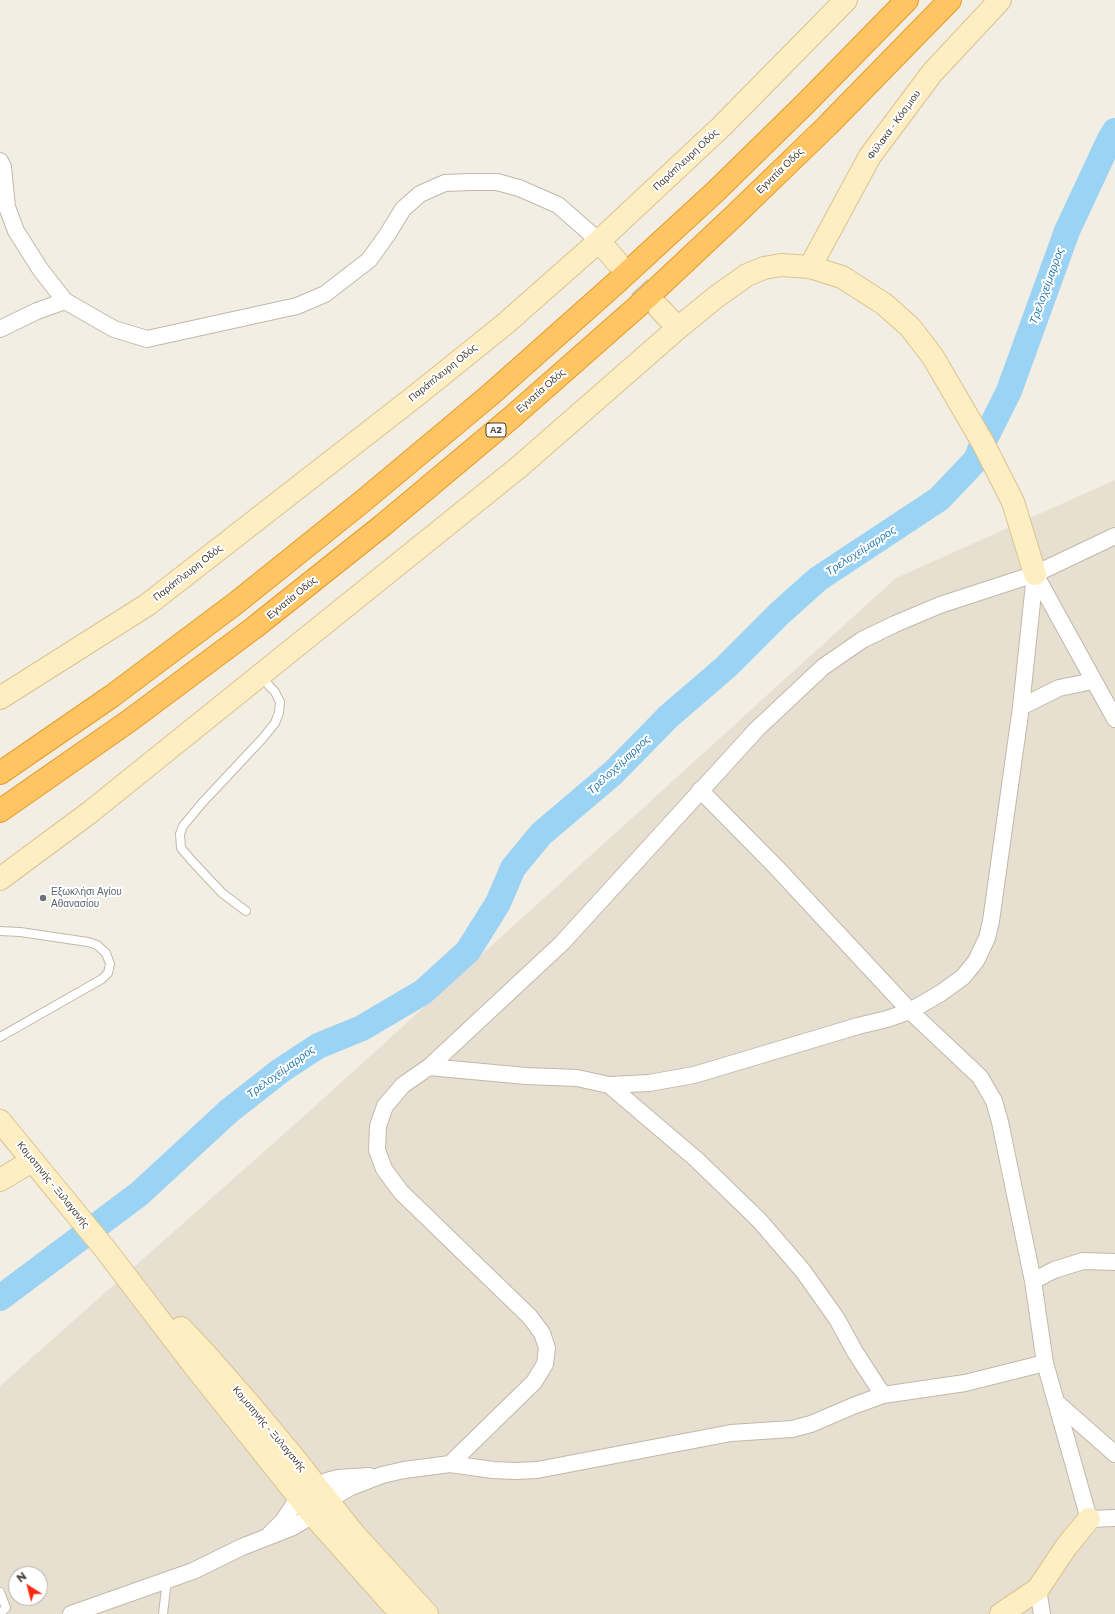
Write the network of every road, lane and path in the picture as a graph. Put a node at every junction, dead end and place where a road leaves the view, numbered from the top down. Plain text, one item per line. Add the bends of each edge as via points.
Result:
1 (846, 0) edge
2 (907, 0) edge
3 (950, 0) edge
4 (1000, 0) edge
5 (0, 161) edge
6 (599, 242) junction
7 (617, 262) tunnel mouth
8 (810, 267) junction
9 (65, 301) junction
10 (659, 308) tunnel mouth
11 (678, 328) junction
12 (0, 329) edge
13 (1115, 536) edge
14 (1035, 574) junction
15 (260, 675) junction
16 (1093, 681) junction
17 (0, 698) edge
18 (1021, 707) junction
19 (1115, 719) edge
20 (0, 773) edge
21 (700, 790) junction
22 (0, 811) edge
23 (0, 878) edge
24 (246, 911) dead end
25 (0, 931) edge
26 (910, 1011) junction
27 (0, 1037) edge
28 (429, 1067) junction
29 (609, 1084) junction
30 (0, 1121) edge
31 (32, 1161) junction
32 (0, 1180) edge
33 (1115, 1262) edge
34 (1033, 1280) junction
35 (1045, 1363) junction
36 (883, 1395) junction
37 (1056, 1402) junction
38 (1115, 1454) edge
39 (450, 1464) junction
40 (314, 1501) junction
41 (1115, 1518) edge
42 (1089, 1519) junction
43 (167, 1580) junction
44 (1038, 1589) junction
45 (0, 1592) edge
46 (0, 1613) edge
47 (71, 1614) edge
48 (163, 1614) edge
49 (401, 1614) edge
50 (427, 1614) edge
51 (1001, 1614) edge
52 (1042, 1614) edge

1 - 6 street, Παράπλευρη Οδός via 721,127
2 - 20 highway via 715,192 490,395 236,603 112,696
3 - 22 highway, Εγνατία Οδός / Α2 via 828,125 735,215 512,416 383,525 255,627 129,721
4 - 8 street, Φύλακα - Κόσμιου via 932,73 870,156
5 - 9 street via 7,207 16,231 40,269
6 - 7 street
6 - 9 street via 558,204 519,188 497,182 445,183 420,194 403,209 370,260 325,294 297,306 147,338 114,329
6 - 17 street, Παράπλευρη Οδός via 505,324 147,605
8 - 11 street via 781,265 747,275
8 - 14 street via 842,277 884,304 910,327 933,356 983,443 1013,502
9 - 12 street
10 - 11 street
11 - 15 street via 519,467
13 - 14 street
14 - 16 street
14 - 18 street
14 - 21 street via 940,605 862,640 823,667 762,724
15 - 23 street via 89,813
15 - 24 lane via 280,702 280,713 275,723 203,802 183,826 180,834 181,848 192,861 222,893
16 - 18 street via 1059,688
16 - 19 street
18 - 26 street via 987,938 976,961 962,977
21 - 26 street via 776,867
21 - 28 street via 562,943
25 - 27 lane via 88,942 97,945 106,953 110,964 108,973 102,979
26 - 29 street via 694,1075 649,1083
26 - 34 street via 980,1077 994,1101
28 - 29 street via 577,1078
28 - 39 street via 403,1085 385,1106 378,1126 377,1150 384,1170 401,1192 530,1317 542,1333 547,1348 545,1364 534,1382
29 - 36 street via 696,1159 759,1220 803,1271 837,1319
30 - 31 street, Κομοτηνής - Ξυλαγανής
31 - 32 street
31 - 40 street, Κομοτηνής - Ξυλαγανής via 105,1249 196,1368
33 - 34 street via 1083,1261
34 - 35 street
35 - 36 street via 964,1383
35 - 37 street
36 - 39 street via 801,1427 778,1431 730,1433 548,1468 515,1471
37 - 38 street
37 - 42 street
39 - 40 street via 382,1475
40 - 43 street via 266,1537 193,1571
40 - 49 street, Κομοτηνής - Ξυλαγανής
40 - 50 street, Κομοτηνής - Ξυλαγανής via 354,1534
41 - 42 street
42 - 44 street via 1066,1547
43 - 47 street
43 - 48 lane
44 - 51 street
44 - 52 street
45 - 46 lane via 6,1608

